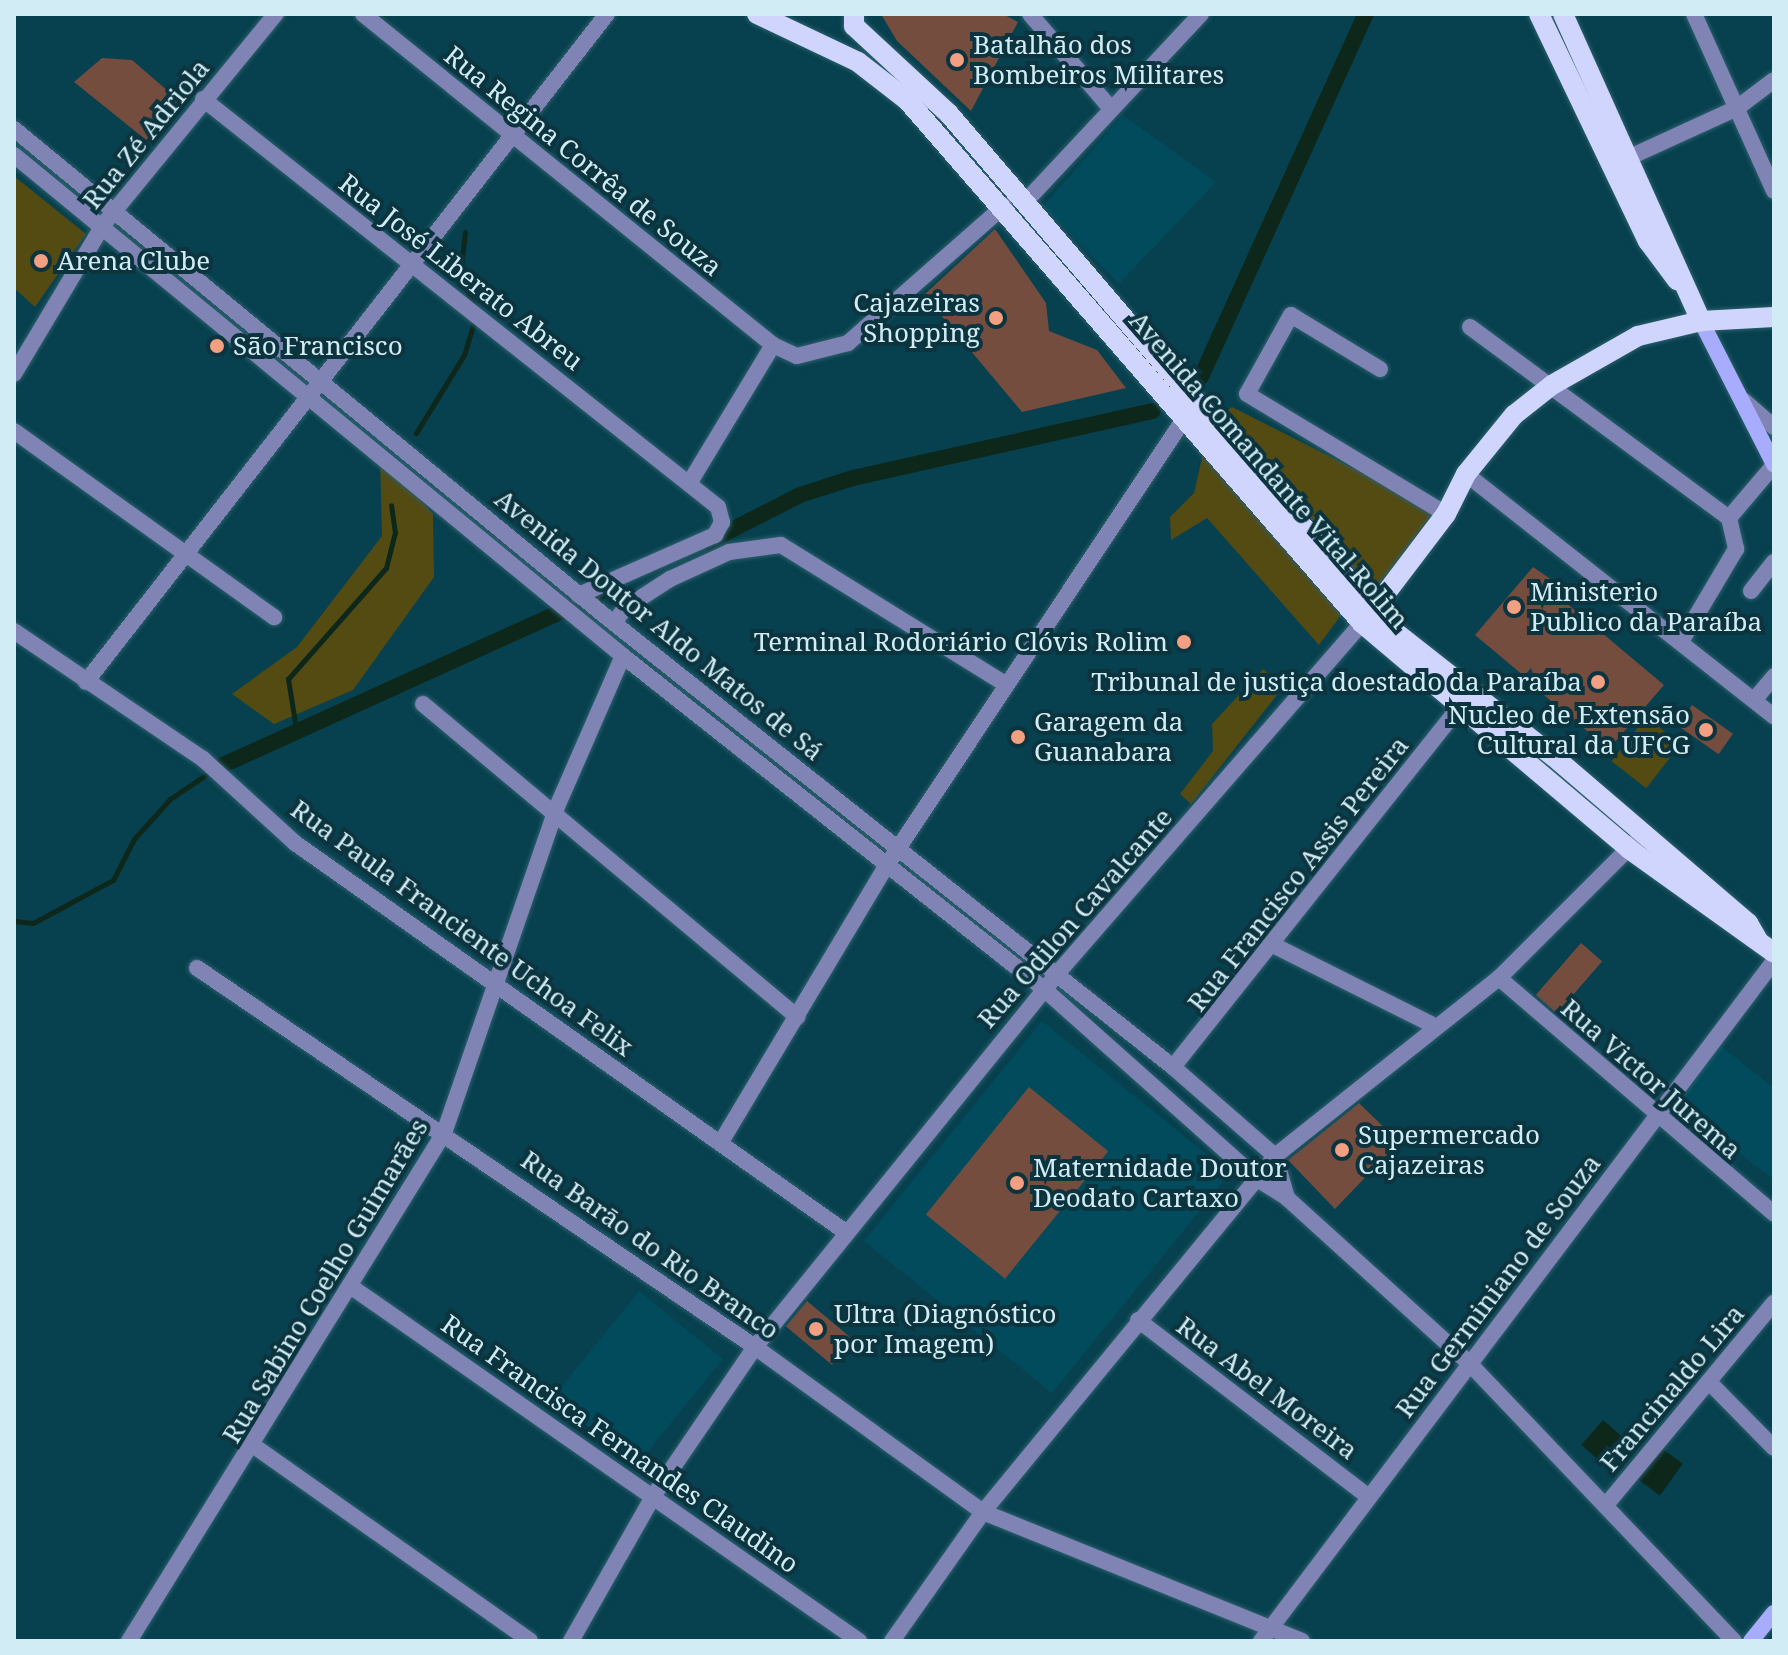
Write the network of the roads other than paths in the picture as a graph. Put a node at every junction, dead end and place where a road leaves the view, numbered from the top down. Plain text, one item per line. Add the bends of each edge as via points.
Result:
1 (276, 14) edge
2 (363, 14) edge
3 (607, 14) edge
4 (757, 14) edge
5 (1030, 14) edge
6 (1201, 14) edge
7 (1539, 14) edge
8 (1563, 14) edge
9 (1694, 14) edge
10 (854, 20) edge
11 (789, 21) edge
12 (834, 49) junction
13 (1774, 80) edge
14 (203, 99) junction
15 (1737, 108) junction
16 (1111, 109) junction
17 (14, 129) edge
18 (517, 138) junction
19 (14, 155) edge
20 (1630, 157) junction
21 (1774, 191) edge
22 (1026, 201) junction
23 (1004, 206) junction
24 (115, 209) junction
25 (103, 225) junction
26 (410, 265) junction
27 (1685, 289) junction
28 (1774, 317) edge
29 (1701, 321) junction
30 (1470, 327) dead end
31 (773, 345) junction
32 (1380, 369) dead end
33 (14, 374) edge
34 (322, 380) junction
35 (1552, 385) junction
36 (307, 398) junction
37 (1743, 400) junction
38 (1186, 416) junction
39 (1774, 427) edge
40 (14, 431) edge
41 (1774, 465) edge
42 (1466, 474) junction
43 (690, 482) junction
44 (1446, 514) junction
45 (1729, 518) junction
46 (185, 552) junction
47 (1774, 562) edge
48 (1751, 591) dead end
49 (582, 596) junction
50 (274, 617) dead end
51 (1368, 617) junction
52 (610, 620) junction
53 (14, 631) edge
54 (1682, 640) junction
55 (623, 656) junction
56 (1774, 676) edge
57 (86, 682) junction
58 (1004, 683) junction
59 (1755, 699) junction
60 (423, 704) dead end
61 (1458, 709) junction
62 (1774, 716) edge
63 (556, 809) junction
64 (1636, 841) junction
65 (901, 848) junction
66 (887, 865) junction
67 (1275, 946) junction
68 (1766, 946) edge
69 (1774, 961) edge
70 (197, 968) dead end
71 (1056, 975) junction
72 (1499, 978) junction
73 (495, 982) junction
74 (1044, 989) junction
75 (797, 1017) junction
76 (1431, 1024) junction
77 (1140, 1041) junction
78 (1126, 1061) junction
79 (1173, 1067) junction
80 (1656, 1118) junction
81 (444, 1133) junction
82 (721, 1142) junction
83 (1275, 1156) junction
84 (1257, 1179) junction
85 (1287, 1198) junction
86 (1774, 1214) edge
87 (847, 1233) junction
88 (353, 1288) junction
89 (1774, 1303) edge
90 (1138, 1320) junction
91 (755, 1347) junction
92 (1470, 1364) junction
93 (1710, 1383) junction
94 (254, 1446) junction
95 (1774, 1448) edge
96 (654, 1495) junction
97 (1366, 1495) junction
98 (1606, 1505) junction
99 (983, 1512) junction
100 (1774, 1613) edge
101 (1267, 1634) edge
102 (129, 1641) edge
103 (530, 1641) edge
104 (571, 1641) edge
105 (859, 1641) edge
106 (892, 1641) edge
107 (1302, 1641) edge
108 (1734, 1641) edge
109 (1751, 1641) edge

1 - 14 street, Rua Zé Adriola
2 - 18 street, Rua Regina Corrêa de Souza
3 - 18 street
4 - 11 main road, Avenida Comandante Vital Rolim
5 - 16 street
6 - 16 street
7 - 27 main road via 1648,241
8 - 20 main road
9 - 15 street
10 - 12 main road
10 - 22 main road, Avenida Comandante Vital Rolim via 949,114
11 - 12 main road, Avenida Comandante Vital Rolim via 807,43
12 - 23 main road, Avenida Comandante Vital Rolim via 907,100
13 - 15 street
14 - 24 street, Rua Zé Adriola
14 - 26 street, Rua José Liberato Abreu
15 - 20 street
15 - 21 street
16 - 22 street
17 - 24 street, Avenida Doutor Aldo Matos de Sá
18 - 26 street
18 - 31 street, Rua Regina Corrêa de Souza
19 - 25 street, Avenida Doutor Aldo Matos de Sá
20 - 27 main road
22 - 51 main road, Avenida Comandante Vital Rolim
23 - 31 street via 848,343 797,356
23 - 38 main road, Avenida Comandante Vital Rolim
24 - 25 street, Rua Zé Adriola
24 - 34 street, Avenida Doutor Aldo Matos de Sá
25 - 33 street, Rua Zé Adriola
25 - 36 street, Avenida Doutor Aldo Matos de Sá
26 - 34 street
26 - 43 street, Rua José Liberato Abreu
27 - 29 main road
28 - 29 main road, Rua Odilon Cavalcante
29 - 35 main road, Rua Odilon Cavalcante via 1638,336
29 - 37 main road
30 - 35 street
31 - 43 street
32 - 44 street via 1291,315 1247,394
34 - 36 street
34 - 49 street, Avenida Doutor Aldo Matos de Sá
35 - 42 main road, Rua Odilon Cavalcante via 1514,415
35 - 45 street
36 - 46 street
36 - 55 street, Avenida Doutor Aldo Matos de Sá
37 - 39 street
37 - 41 main road
38 - 51 main road, Avenida Comandante Vital Rolim
38 - 58 street
40 - 46 street
41 - 45 street
42 - 44 main road, Rua Odilon Cavalcante
42 - 54 street
43 - 49 street, Rua José Liberato Abreu via 722,515 715,535
44 - 51 main road, Rua Odilon Cavalcante
45 - 54 street via 1736,549
46 - 50 street
46 - 57 street
47 - 48 street
49 - 52 street, Avenida Doutor Aldo Matos de Sá
51 - 61 main road, Avenida Comandante Vital Rolim
51 - 64 main road, Avenida Comandante Vital Rolim
51 - 71 street, Rua Odilon Cavalcante
52 - 58 street via 670,579 729,552 781,545
52 - 65 street, Avenida Doutor Aldo Matos de Sá
53 - 57 street, Rua Paula Franciente Uchoa Felix
54 - 59 street
55 - 63 street, Rua Sabino Coelho Guimarães
55 - 66 street, Avenida Doutor Aldo Matos de Sá
56 - 59 street
57 - 73 street, Rua Paula Franciente Uchoa Felix via 203,759 295,843
58 - 65 street
59 - 62 street
60 - 63 street
61 - 64 main road, Avenida Comandante Vital Rolim
61 - 67 street, Rua Francisco Assis Pereira
63 - 73 street, Rua Sabino Coelho Guimarães
63 - 75 street
64 - 68 main road, Avenida Comandante Vital Rolim via 1738,933
64 - 72 street
65 - 66 street
65 - 71 street, Avenida Doutor Aldo Matos de Sá
66 - 74 street, Avenida Doutor Aldo Matos de Sá
66 - 75 street
67 - 76 street
67 - 79 street, Rua Francisco Assis Pereira
69 - 80 street, Rua Germiniano de Souza
70 - 81 street, Rua Barāo do Rio Branco
71 - 74 street, Rua Odilon Cavalcante
71 - 77 street, Avenida Doutor Aldo Matos de Sá
72 - 76 street
72 - 80 street, Rua Victor Jurema
73 - 81 street, Rua Sabino Coelho Guimarães
73 - 82 street, Rua Paula Franciente Uchoa Felix
74 - 78 street, Avenida Doutor Aldo Matos de Sá
74 - 87 street, Rua Odilon Cavalcante
75 - 82 street
76 - 83 street
77 - 78 street
77 - 79 street, Avenida Doutor Aldo Matos de Sá
78 - 84 street, Avenida Doutor Aldo Matos de Sá
79 - 83 street, Avenida Doutor Aldo Matos de Sá
80 - 86 street, Rua Victor Jurema
80 - 92 street, Rua Germiniano de Souza
81 - 88 street, Rua Sabino Coelho Guimarães
81 - 91 street, Rua Barāo do Rio Branco
82 - 87 street, Rua Paula Franciente Uchoa Felix
83 - 84 street
83 - 85 street
84 - 85 street, Avenida Doutor Aldo Matos de Sá
84 - 90 street
85 - 92 street, Avenida Doutor Aldo Matos de Sá
87 - 91 street, Rua Odilon Cavalcante
88 - 94 street, Rua Sabino Coelho Guimarães
88 - 96 street, Rua Francisca Fernandes Claudino
89 - 93 street, Francinaldo Lira
90 - 97 street, Rua Abel Moreira
90 - 99 street
91 - 96 street, Rua Odilon Cavalcante
91 - 99 street, Rua Barāo do Rio Branco
92 - 97 street, Rua Germiniano de Souza
92 - 98 street, Avenida Doutor Aldo Matos de Sá
93 - 95 street
93 - 98 street, Francinaldo Lira
94 - 102 street, Rua Sabino Coelho Guimarães
94 - 103 street
96 - 104 street, Rua Odilon Cavalcante
96 - 105 street, Rua Francisca Fernandes Claudino
97 - 101 street, Rua Germiniano de Souza
98 - 108 street, Avenida Doutor Aldo Matos de Sá
99 - 101 street, Rua Barāo do Rio Branco
99 - 106 street
100 - 109 main road
101 - 107 street, Rua Barāo do Rio Branco

